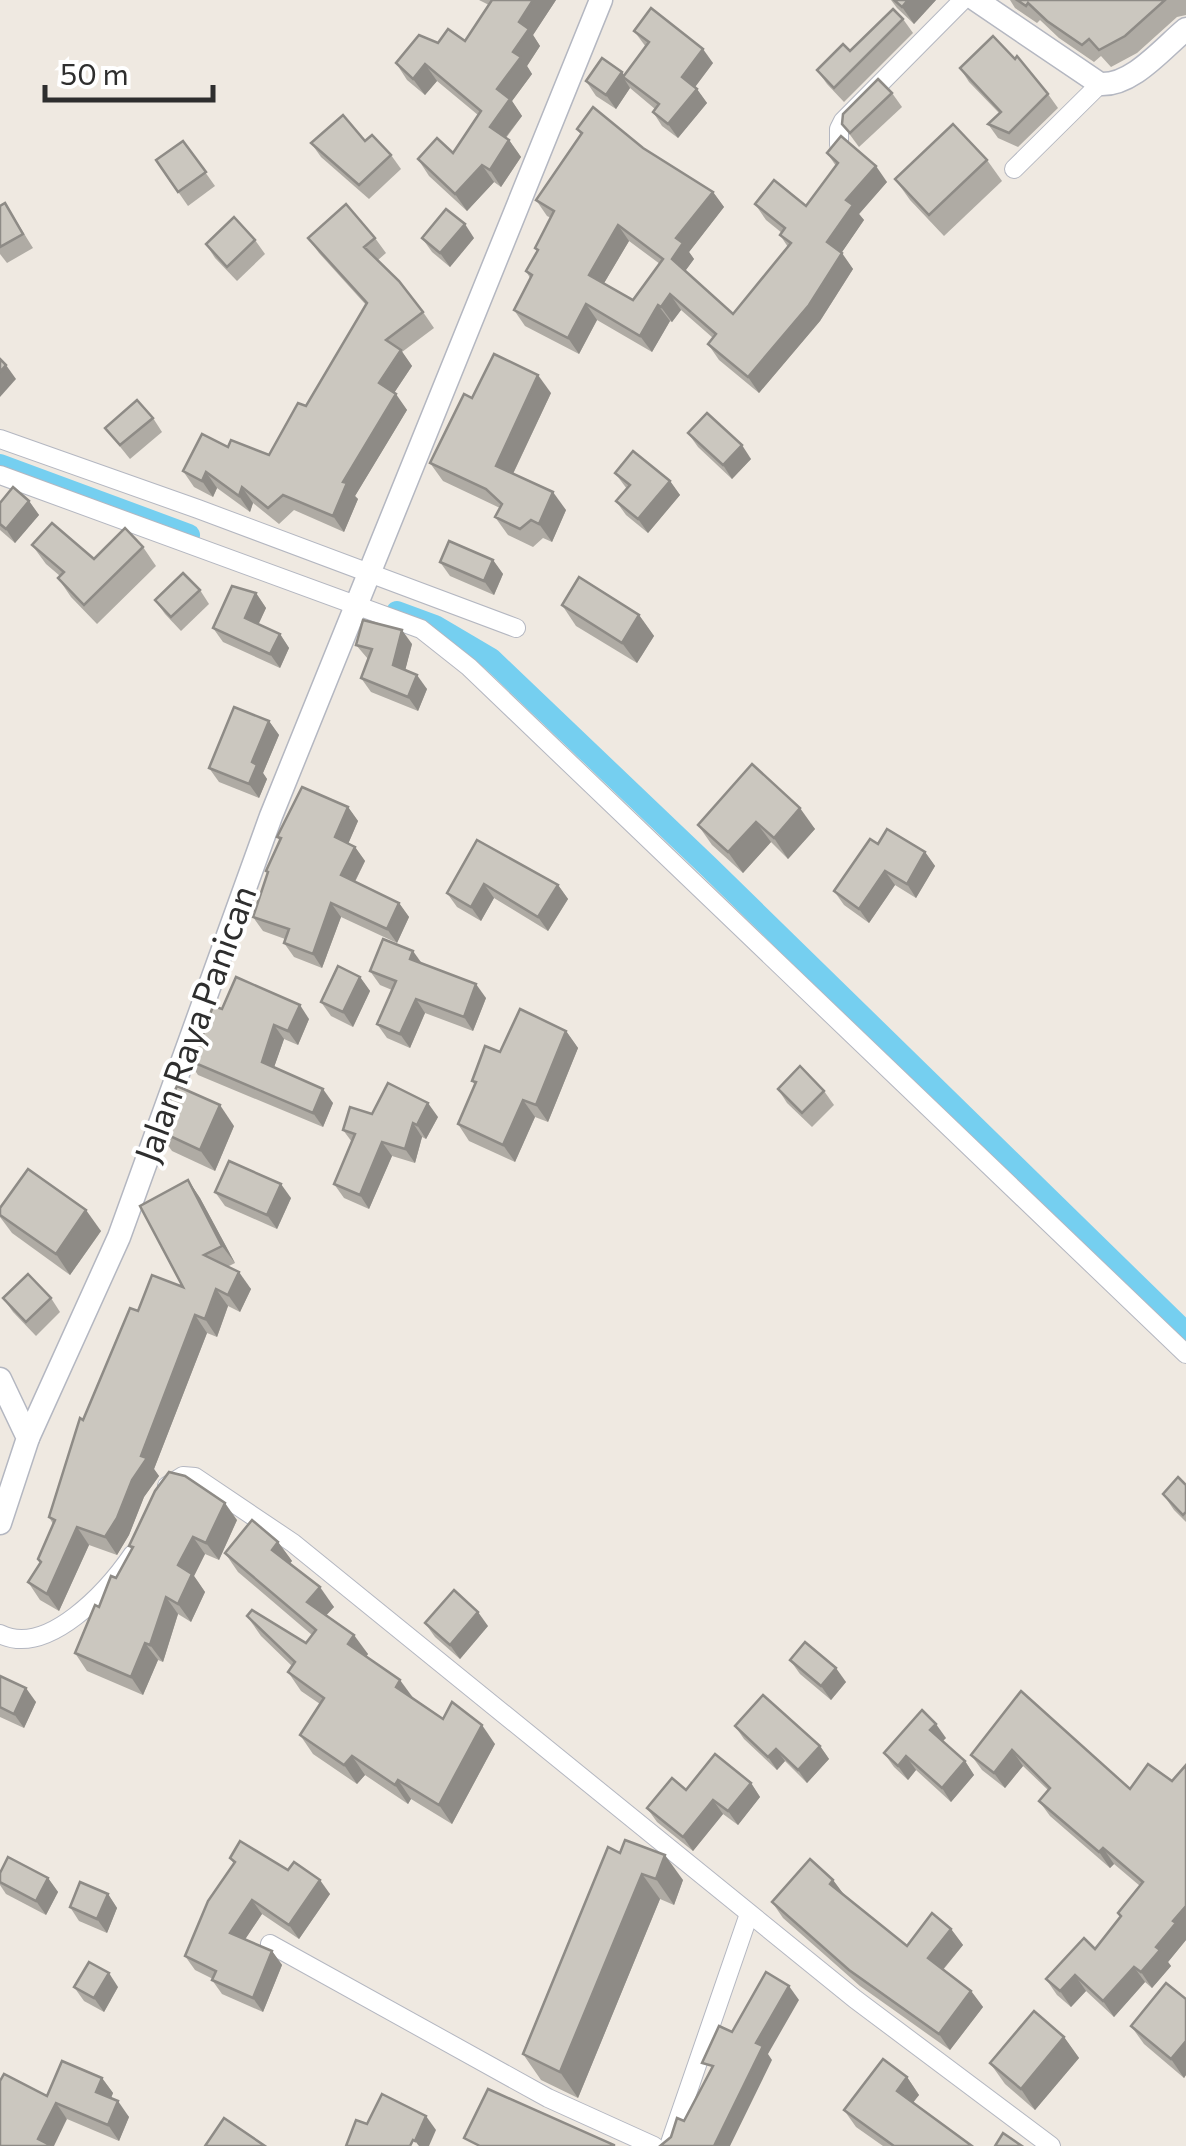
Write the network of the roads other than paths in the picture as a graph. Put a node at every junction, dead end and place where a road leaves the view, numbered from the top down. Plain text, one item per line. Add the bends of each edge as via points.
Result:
1 (601, 0) edge
2 (964, 0) edge
3 (976, 0) edge
4 (1186, 29) edge
5 (1100, 84) junction
6 (840, 146) edge
7 (1014, 169) dead end
8 (0, 439) edge
9 (0, 476) edge
10 (370, 576) junction
11 (357, 608) junction
12 (516, 628) dead end
13 (1186, 1354) edge
14 (0, 1379) edge
15 (28, 1438) junction
16 (159, 1496) edge
17 (0, 1523) edge
18 (145, 1530) edge
19 (0, 1634) edge
20 (749, 1914) junction
21 (270, 1944) dead end
22 (654, 2146) edge
23 (669, 2146) edge
24 (1052, 2146) edge

1 - 10 street, Jalan Raya Panican
2 - 6 street via 842,121
3 - 5 street
4 - 5 street via 1130,76
5 - 7 street
8 - 10 street
9 - 11 street
10 - 11 street, Jalan Raya Panican
10 - 12 street
11 - 13 street via 421,629 469,667
11 - 15 street, Jalan Raya Panican via 271,816 119,1236
14 - 15 street
15 - 17 street, Jalan Raya Panican
16 - 20 street via 174,1479 195,1477 293,1543
18 - 19 street via 122,1570 78,1614 36,1638
20 - 23 street
20 - 24 street
21 - 22 street via 548,2098

